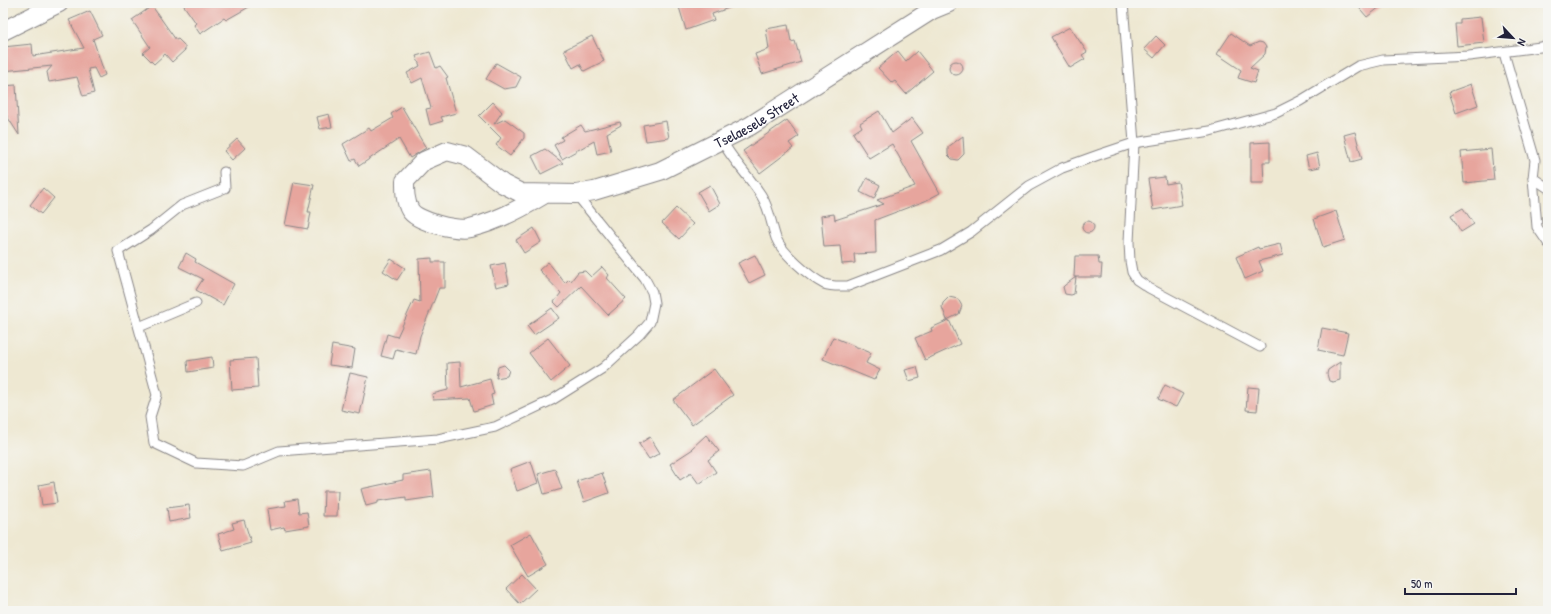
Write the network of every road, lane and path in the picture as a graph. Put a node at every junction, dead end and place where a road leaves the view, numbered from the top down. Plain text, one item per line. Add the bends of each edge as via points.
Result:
1 (59, 3) edge
2 (949, 3) edge
3 (1123, 3) edge
4 (3, 31) edge
5 (1548, 46) edge
6 (1504, 53) junction
7 (722, 141) junction
8 (1134, 143) junction
9 (224, 172) dead end
10 (1532, 178) junction
11 (1548, 188) edge
12 (545, 194) junction
13 (576, 194) junction
14 (1548, 243) edge
15 (196, 303) dead end
16 (138, 327) junction
17 (1260, 347) dead end

1 - 4 street
2 - 7 street, Tselaesele Street via 932,10 824,81
3 - 8 lane
5 - 6 lane
6 - 8 lane via 1383,60 1358,66 1276,113 1210,131
6 - 10 lane via 1535,160
7 - 8 lane via 729,155 762,196 776,239 786,253 824,284 836,286 848,286 941,250 971,232 1029,186 1062,168
7 - 13 street, Tselaesele Street via 660,171
8 - 17 lane via 1129,242 1132,272 1137,280
9 - 16 lane via 225,188 182,205 151,230 118,251
10 - 11 lane
10 - 14 lane via 1537,227
12 - 12 street, Tselaesele Street via 521,193 503,184 466,156 446,150 424,162 405,181 405,199 411,212 432,224 454,228 469,228 512,212
12 - 13 street, Tselaesele Street
13 - 16 lane via 645,279 654,303 650,322 603,368 552,400 494,427 438,439 279,451 243,466 196,463 154,443 150,417 157,395
15 - 16 lane

